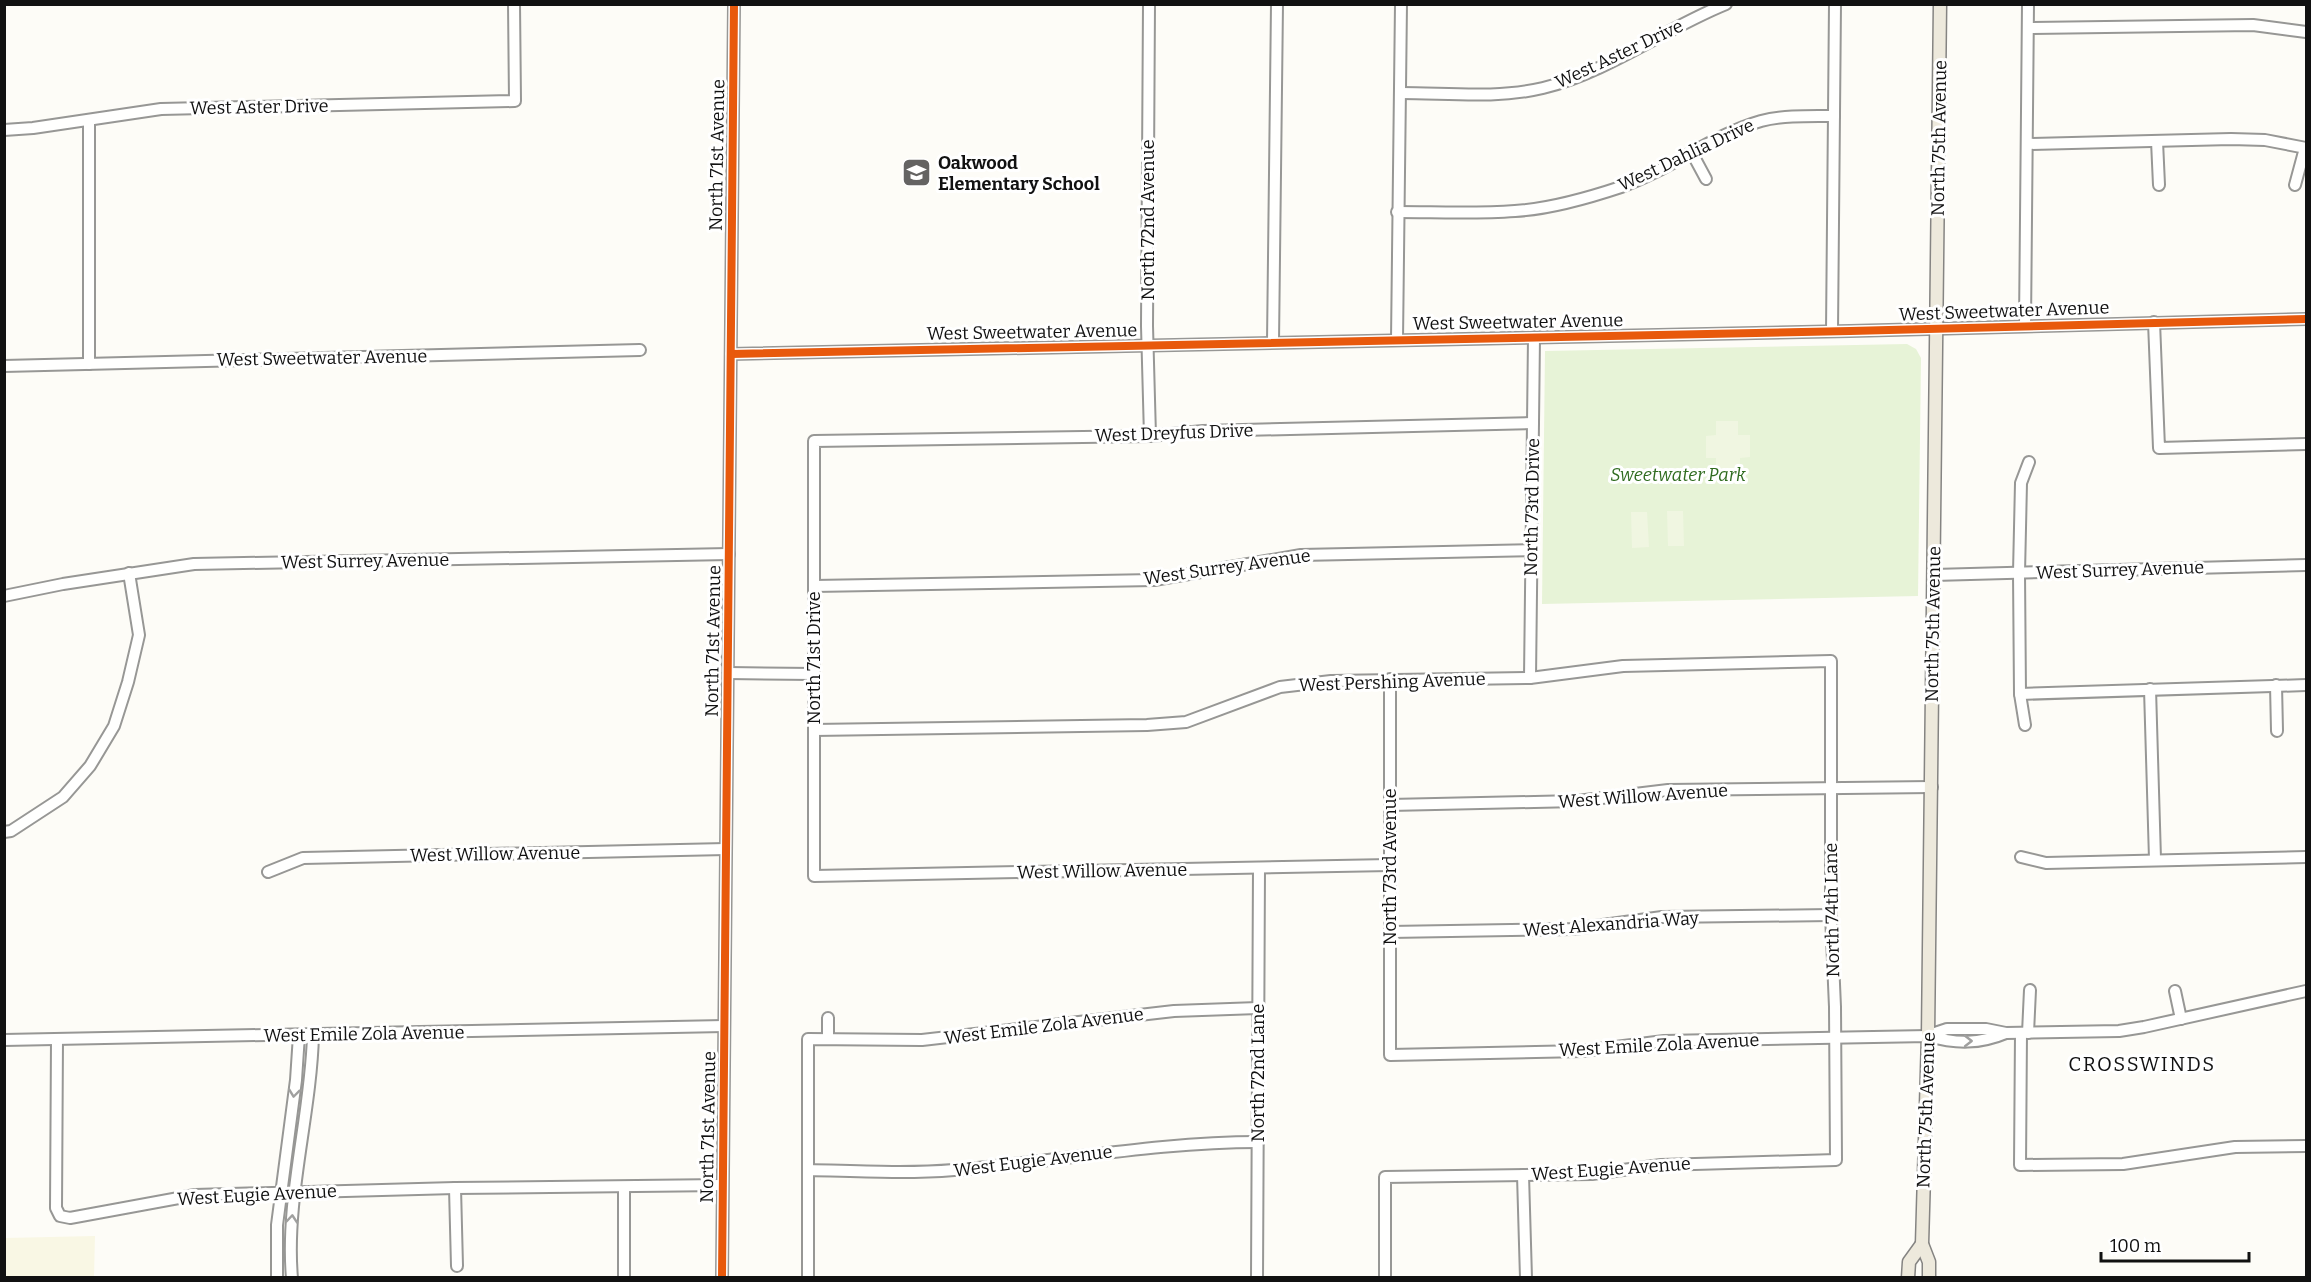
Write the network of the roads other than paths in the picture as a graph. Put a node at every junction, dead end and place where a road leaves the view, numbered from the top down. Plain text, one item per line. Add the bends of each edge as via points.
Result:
1 (514, 4) edge
2 (734, 4) edge
3 (1149, 4) edge
4 (1277, 4) edge
5 (1401, 4) edge
6 (1726, 4) edge
7 (1835, 4) edge
8 (1940, 4) edge
9 (2028, 4) edge
10 (2028, 28) junction
11 (2307, 32) edge
12 (1401, 93) junction
13 (1834, 116) junction
14 (89, 120) junction
15 (4, 130) edge
16 (2157, 141) junction
17 (2027, 144) junction
18 (2306, 148) edge
19 (1692, 153) junction
20 (1706, 179) dead end
21 (2159, 185) dead end
22 (2295, 185) dead end
23 (1397, 212) junction
24 (2307, 319) edge
25 (2154, 322) junction
26 (2025, 325) junction
27 (1936, 328) junction
28 (1832, 331) junction
29 (1534, 337) junction
30 (1397, 340) junction
31 (1273, 342) junction
32 (1147, 345) junction
33 (640, 350) dead end
34 (730, 354) junction
35 (89, 364) junction
36 (4, 366) edge
37 (1533, 423) junction
38 (1150, 436) junction
39 (814, 441) joint
40 (2307, 444) edge
41 (2029, 462) dead end
42 (1532, 550) junction
43 (729, 554) junction
44 (2307, 565) edge
45 (129, 573) junction
46 (2019, 573) junction
47 (1934, 575) junction
48 (814, 586) junction
49 (4, 596) edge
50 (1831, 661) joint
51 (728, 673) junction
52 (814, 674) junction
53 (1530, 678) junction
54 (1390, 680) junction
55 (2307, 685) edge
56 (2276, 686) junction
57 (2150, 689) junction
58 (2020, 694) junction
59 (2025, 726) dead end
60 (814, 730) junction
61 (2277, 731) dead end
62 (1932, 787) junction
63 (1831, 788) junction
64 (1390, 805) junction
65 (4, 832) edge
66 (726, 849) junction
67 (2021, 856) dead end
68 (2307, 857) edge
69 (2155, 859) junction
70 (1390, 866) junction
71 (1259, 868) junction
72 (268, 872) dead end
73 (814, 876) joint
74 (1831, 915) junction
75 (1390, 932) junction
76 (2030, 990) dead end
77 (2175, 991) dead end
78 (2307, 991) edge
79 (1258, 1008) junction
80 (828, 1018) dead end
81 (2181, 1019) junction
82 (724, 1026) junction
83 (2025, 1033) junction
84 (299, 1035) junction
85 (313, 1035) junction
86 (1928, 1036) junction
87 (1835, 1038) junction
88 (57, 1039) junction
89 (828, 1039) junction
90 (4, 1040) edge
91 (1390, 1055) joint
92 (1258, 1142) junction
93 (2307, 1146) edge
94 (1836, 1160) joint
95 (808, 1170) junction
96 (1523, 1175) junction
97 (722, 1185) junction
98 (624, 1187) junction
99 (455, 1188) junction
100 (281, 1192) junction
101 (295, 1192) junction
102 (1922, 1244) junction
103 (457, 1266) dead end
104 (277, 1278) edge
105 (292, 1278) edge
106 (624, 1278) edge
107 (722, 1278) edge
108 (808, 1278) edge
109 (1257, 1278) edge
110 (1385, 1278) edge
111 (1526, 1278) edge
112 (1908, 1278) edge
113 (1929, 1278) edge

1 - 14 street, West Aster Drive via 515,101 161,109
2 - 34 street, North 71st Avenue
3 - 32 street, North 72nd Avenue
4 - 31 street
5 - 12 street
6 - 12 street, West Aster Drive via 1584,74 1542,88 1493,93
7 - 13 street
8 - 27 main road, North 75th Avenue
9 - 10 street
10 - 11 street via 2253,25
10 - 17 street
12 - 23 street
13 - 19 street, West Dahlia Drive via 1763,120
13 - 28 street
14 - 15 street, West Aster Drive
14 - 35 street
16 - 17 street
16 - 18 street via 2265,140
16 - 21 street
17 - 26 street
18 - 22 street
19 - 20 street
19 - 23 street, West Dahlia Drive via 1623,186 1560,204 1517,211
23 - 30 street
24 - 25 street, West Sweetwater Avenue
25 - 26 street, West Sweetwater Avenue
25 - 40 street via 2159,448
26 - 27 street, West Sweetwater Avenue
27 - 28 street, West Sweetwater Avenue
27 - 47 main road, North 75th Avenue
28 - 29 street, West Sweetwater Avenue
29 - 30 street, West Sweetwater Avenue
29 - 37 street, North 73rd Drive
30 - 31 street, West Sweetwater Avenue
31 - 32 street, West Sweetwater Avenue
32 - 34 street, West Sweetwater Avenue
32 - 38 street, North 72nd Avenue
33 - 35 street, West Sweetwater Avenue
34 - 43 street, North 71st Avenue
35 - 36 street, West Sweetwater Avenue
37 - 38 street, West Dreyfus Drive via 1203,431
37 - 42 street, North 73rd Drive
38 - 39 street, West Dreyfus Drive
39 - 48 street, North 71st Drive
41 - 46 street via 2021,483
42 - 48 street, West Surrey Avenue via 1301,555 1154,580
42 - 53 street, North 73rd Drive
43 - 45 street, West Surrey Avenue via 194,564
43 - 51 street, North 71st Avenue
44 - 46 street, West Surrey Avenue
45 - 49 street, West Surrey Avenue
45 - 65 street via 139,635 114,726 90,766 63,797
46 - 47 street, West Surrey Avenue
46 - 58 street
47 - 62 main road, North 75th Avenue
48 - 52 street, North 71st Drive
50 - 53 street, West Pershing Avenue via 1623,666
50 - 63 street, North 74th Lane
51 - 52 street
51 - 66 street, North 71st Avenue
52 - 60 street, North 71st Drive
53 - 54 street, West Pershing Avenue
54 - 60 street, West Pershing Avenue via 1280,687 1186,722
54 - 64 street, North 73rd Avenue
55 - 56 street
56 - 57 street
56 - 61 street
57 - 58 street
57 - 69 street
58 - 59 street
60 - 73 street, North 71st Drive
62 - 63 street, West Willow Avenue
62 - 86 main road, North 75th Avenue
63 - 64 street, West Willow Avenue via 1668,790 1577,801
63 - 74 street, North 74th Lane
64 - 70 street, North 73rd Avenue
66 - 72 street, West Willow Avenue via 303,858
66 - 82 street, North 71st Avenue
67 - 69 street via 2046,863
68 - 69 street
70 - 71 street, West Willow Avenue
70 - 75 street, North 73rd Avenue
71 - 73 street, West Willow Avenue
71 - 79 street, North 72nd Lane
74 - 75 street, West Alexandria Way via 1662,917 1573,929
74 - 87 street, North 74th Lane
75 - 91 street, North 73rd Avenue
76 - 83 street
77 - 81 street
78 - 81 street
79 - 89 street, West Emile Zola Avenue via 1174,1011 922,1040
79 - 92 street, North 72nd Lane
80 - 89 street
81 - 83 street via 2119,1031
82 - 85 street, West Emile Zola Avenue
82 - 97 street, North 71st Avenue
83 - 86 street via 1947,1029
83 - 93 street via 2020,1165 2123,1164 2235,1148
84 - 85 street, West Emile Zola Avenue
84 - 88 street, West Emile Zola Avenue
84 -> 100 street
85 - 101 street
86 - 87 street, West Emile Zola Avenue
86 - 102 main road, North 75th Avenue
87 - 91 street, West Emile Zola Avenue via 1664,1041 1583,1051
87 - 94 street, North 74th Lane
88 - 90 street, West Emile Zola Avenue
88 - 100 street, West Eugie Avenue via 56,1208 60,1216 70,1218 195,1195
89 - 95 street, West Emile Zola Avenue via 808,1039
92 - 95 street, West Eugie Avenue via 1161,1146 930,1172
92 - 109 street, North 72nd Lane
94 - 96 street, West Eugie Avenue via 1685,1163 1592,1174
95 - 108 street
96 - 110 street, West Eugie Avenue via 1385,1177
96 - 111 street
97 - 98 street, West Eugie Avenue
97 - 107 street, North 71st Avenue
98 - 99 street, West Eugie Avenue
98 - 106 street
99 - 101 street, West Eugie Avenue
99 - 103 street
100 - 101 street, West Eugie Avenue
100 - 104 street
105 -> 101 street via 290,1247
102 - 112 main road, North 75th Avenue via 1909,1262
102 - 113 main road, North 75th Avenue via 1929,1262

